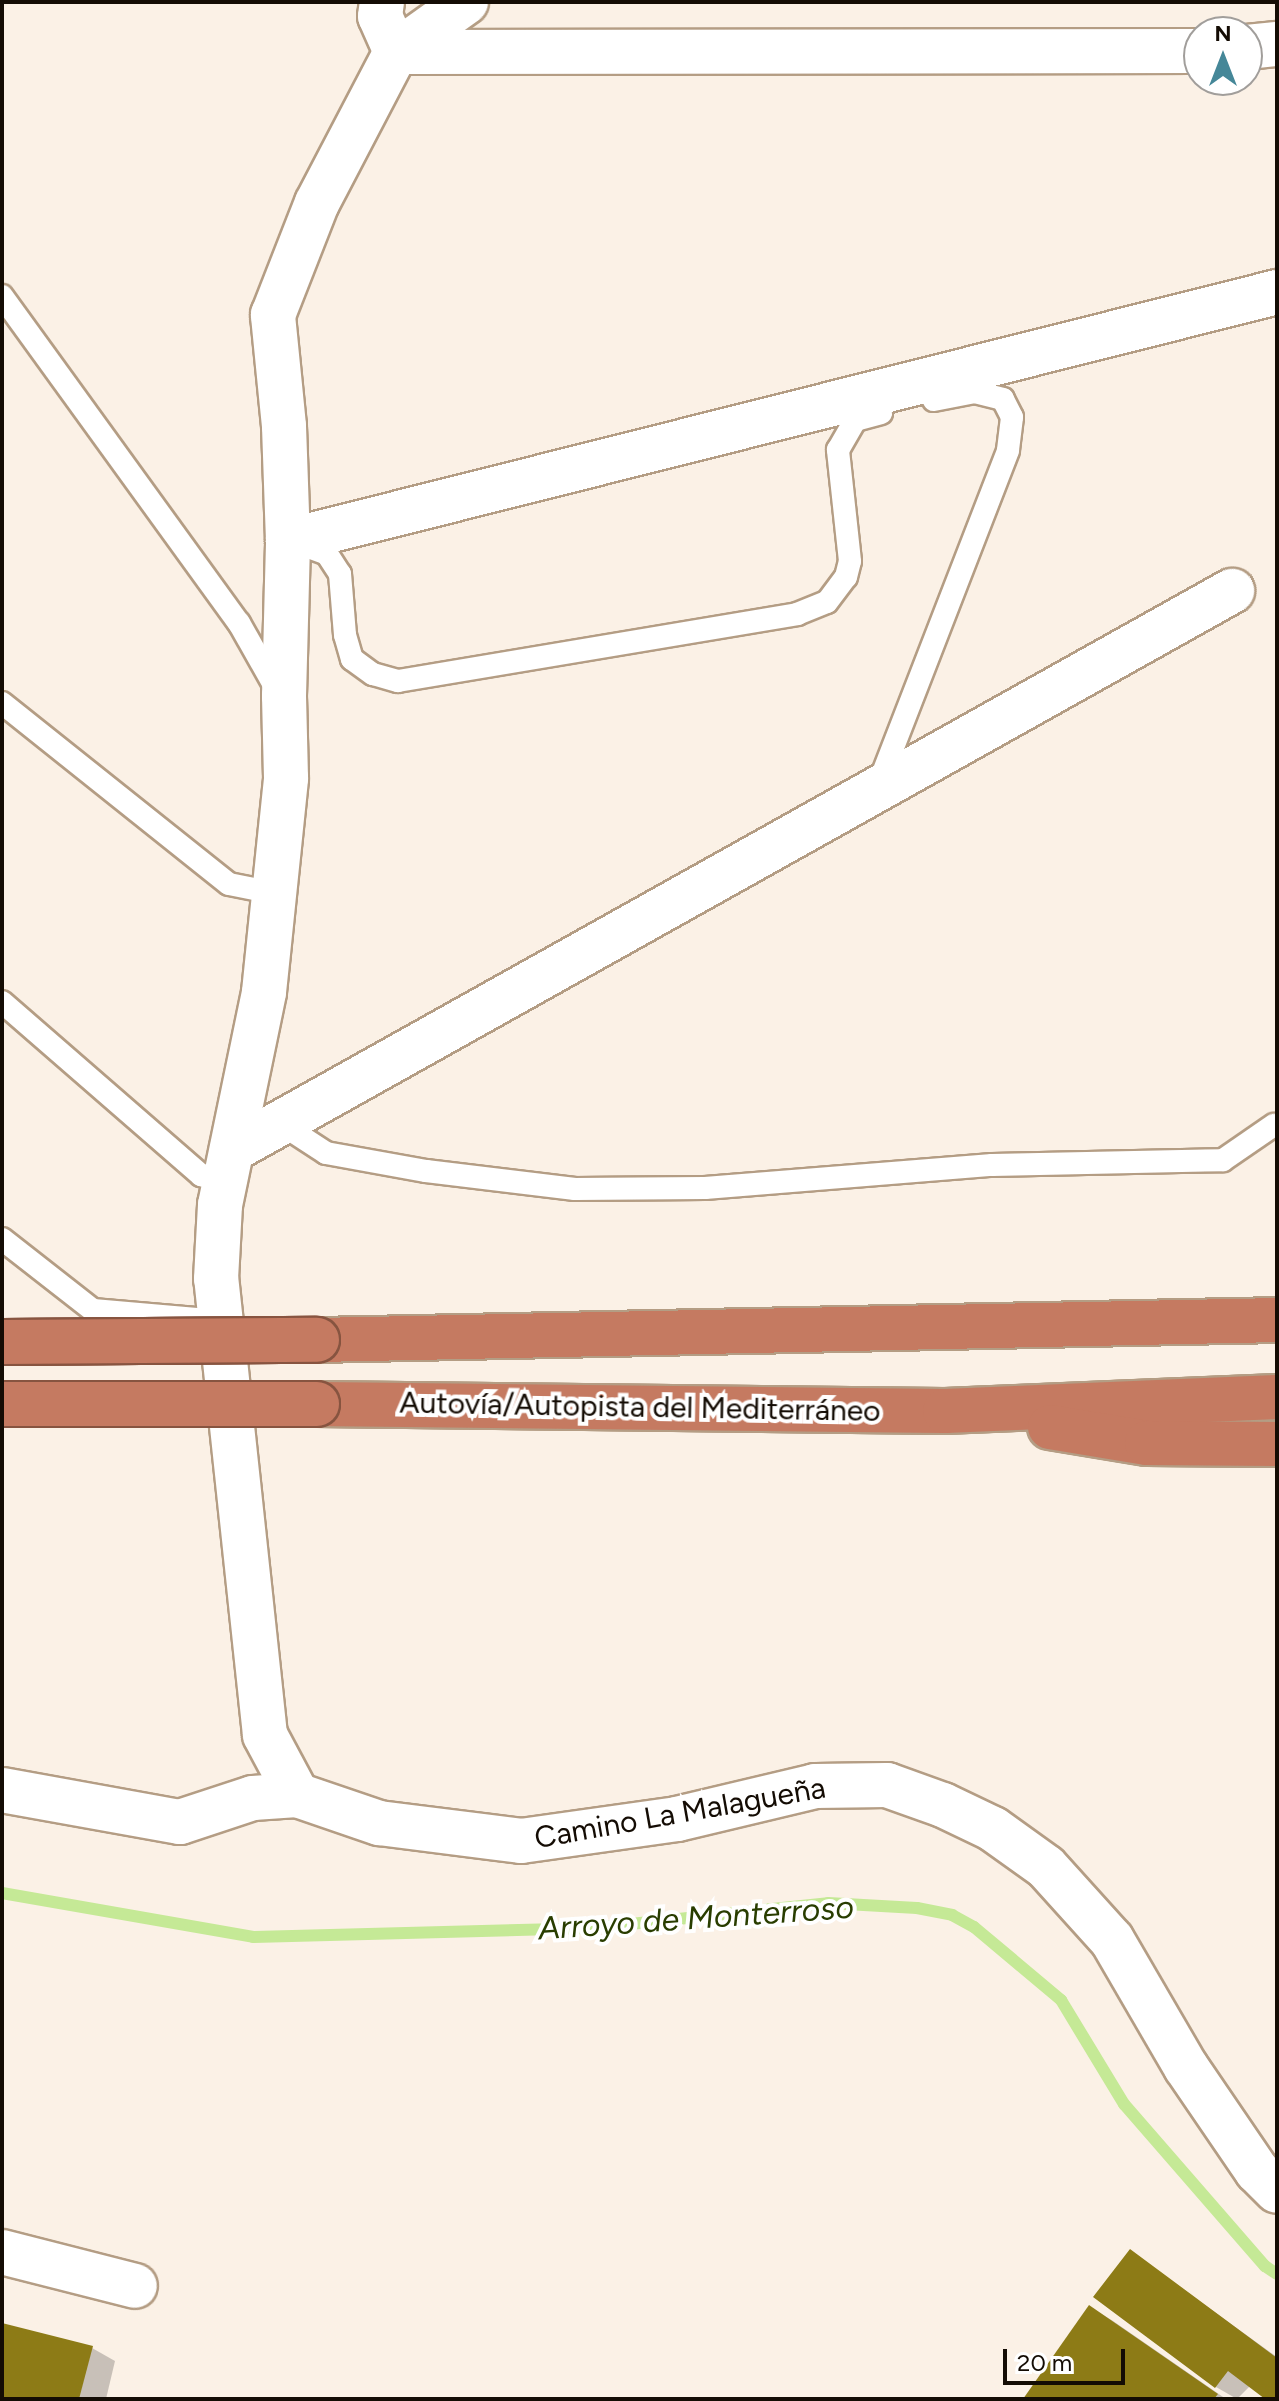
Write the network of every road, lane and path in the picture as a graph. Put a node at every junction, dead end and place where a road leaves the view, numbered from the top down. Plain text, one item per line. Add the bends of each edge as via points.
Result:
1 (382, 2) edge
2 (466, 2) edge
3 (1183, 51) edge
4 (396, 52) junction
5 (1277, 292) edge
6 (2, 296) edge
7 (288, 541) junction
8 (1232, 591) dead end
9 (284, 696) junction
10 (2, 703) edge
11 (876, 791) junction
12 (274, 893) junction
13 (2, 1002) edge
14 (280, 1123) junction
15 (1274, 1125) dead end
16 (229, 1165) junction
17 (2, 1239) edge
18 (1277, 1310) edge
19 (1277, 1320) edge
20 (220, 1321) junction
21 (1229, 1321) junction
22 (2, 1342) edge
23 (1277, 1397) edge
24 (2, 1404) edge
25 (945, 1411) junction
26 (1277, 1444) edge
27 (2, 1790) edge
28 (297, 1795) junction
29 (1277, 2191) edge
30 (2, 2252) edge
31 (135, 2286) dead end

1 - 4 street via 380,16
2 - 4 street
3 - 4 street
4 - 7 street via 317,203 273,315
5 - 7 street
6 - 9 lane via 230,610 274,689
7 - 9 street
7 - 11 lane via 317,548 335,563 352,659 373,674 398,681 797,614 827,602 846,577 850,561 838,450 855,420 952,395 997,396 1011,410 1008,450
8 - 11 street
9 - 12 street via 286,778
10 - 12 lane via 229,884
11 - 14 street
12 - 16 street via 264,992
13 - 16 lane via 201,1175
14 - 15 lane via 326,1153 575,1189 705,1188 992,1165 1223,1160
14 - 16 street
16 - 20 street via 216,1279
17 - 20 lane via 93,1310
18 - 21 highway
19 - 21 highway
20 - 28 street via 265,1735
21 - 22 highway, bridge
23 - 25 highway, Autovía/Autopista del Mediterráneo
24 - 25 highway, Autovía/Autopista del Mediterráneo, bridge
25 - 26 highway via 1147,1443
27 - 28 street, Camino La Malagueña via 180,1822 253,1798
28 - 29 street, Camino La Malagueña via 379,1823 521,1841 677,1819 815,1786 887,1785 943,1805 993,1829 1046,1867 1112,1940 1186,2067 1257,2171
30 - 31 street

